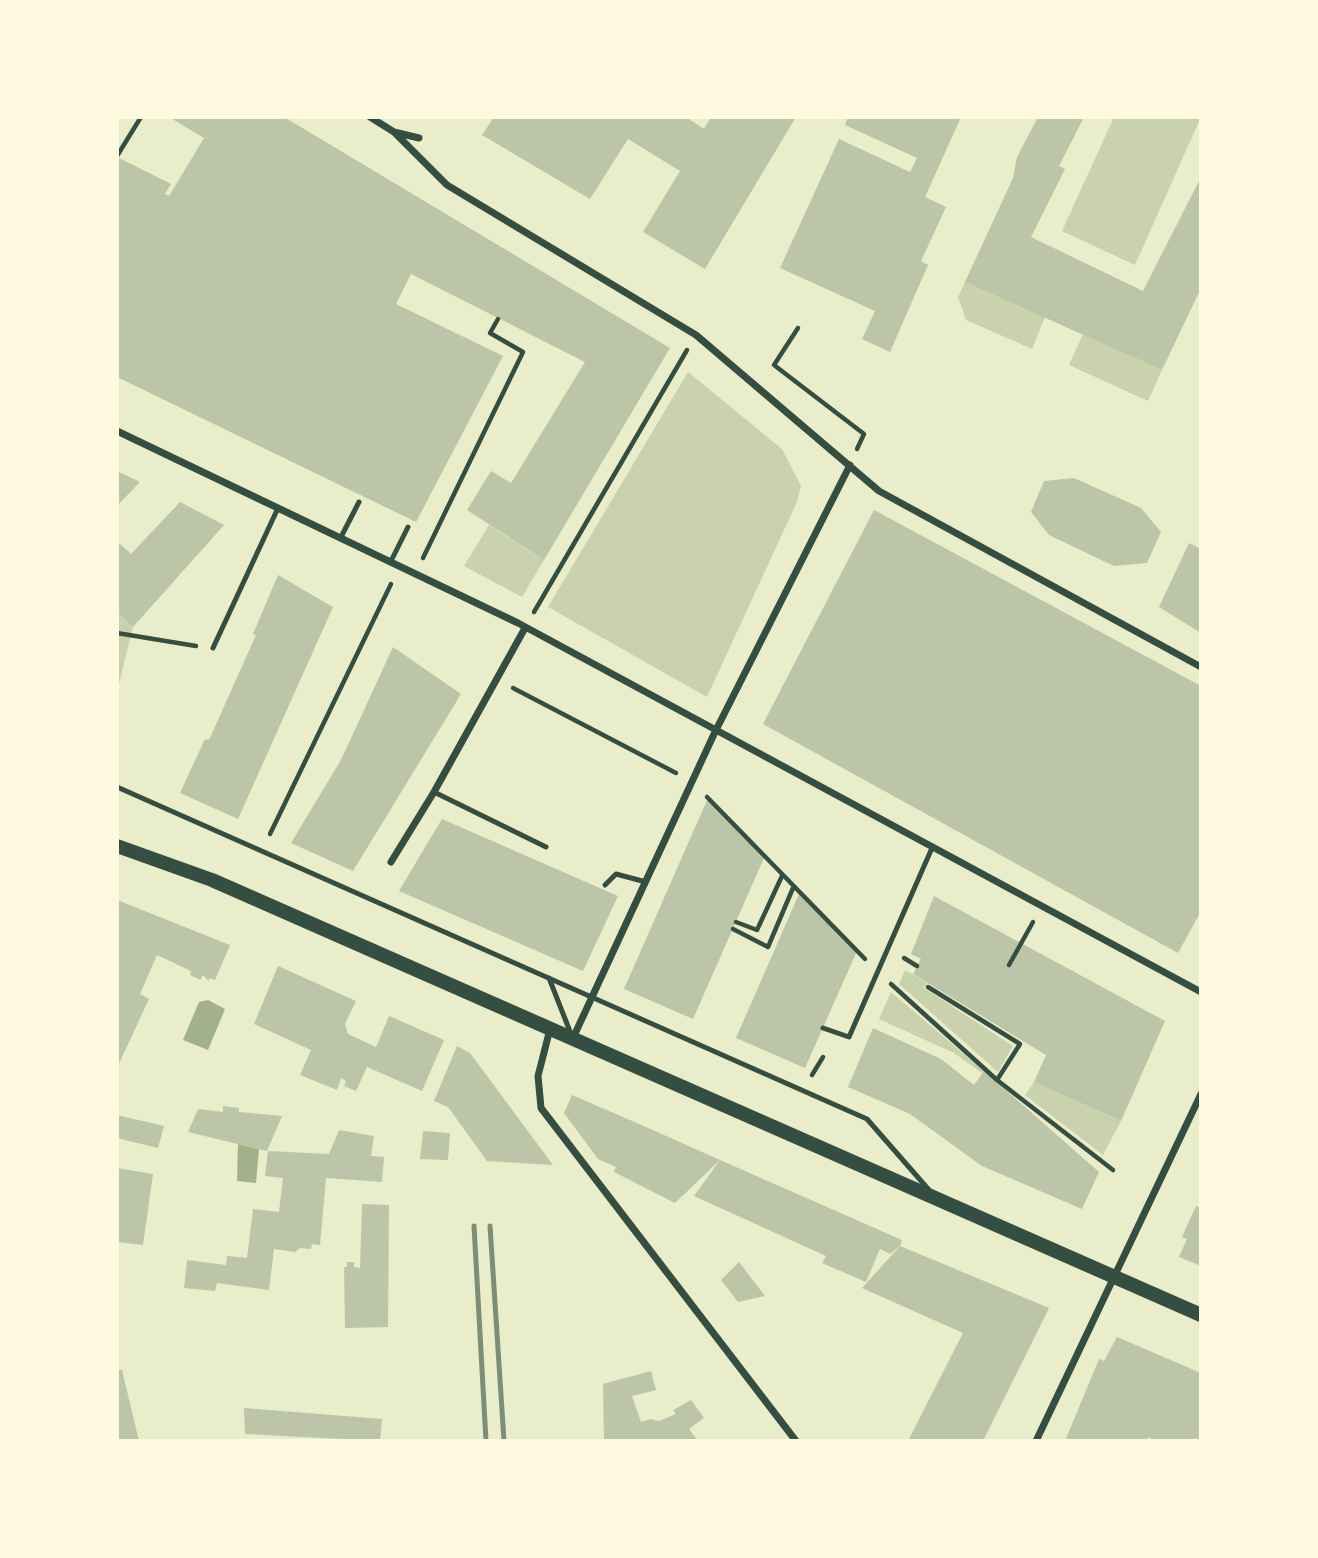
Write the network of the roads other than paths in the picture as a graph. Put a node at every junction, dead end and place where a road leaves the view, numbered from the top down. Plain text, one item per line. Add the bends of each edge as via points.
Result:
1 (370, 117) edge
2 (394, 132) junction
3 (419, 138) dead end
4 (117, 431) edge
5 (850, 465) junction
6 (359, 502) dead end
7 (278, 508) junction
8 (408, 527) dead end
9 (341, 537) junction
10 (391, 561) junction
11 (525, 628) junction
12 (212, 648) road end
13 (1201, 667) edge
14 (715, 732) junction
15 (117, 788) edge
16 (434, 792) junction
17 (117, 846) edge
18 (546, 847) dead end
19 (932, 848) junction
20 (391, 862) dead end
21 (646, 883) junction
22 (605, 885) dead end
23 (549, 978) junction
24 (1201, 992) edge
25 (593, 998) junction
26 (550, 1028) junction
27 (823, 1028) dead end
28 (573, 1038) junction
29 (1201, 1094) edge
30 (937, 1200) junction
31 (1116, 1276) junction
32 (1201, 1315) edge
33 (796, 1441) edge
34 (1036, 1441) edge

1 - 2 street
2 - 3 street
2 - 5 street via 447,185 696,335
4 - 7 street
5 - 13 street via 879,491
5 - 14 street
6 - 9 lane
7 - 9 street
7 - 12 lane
8 - 10 lane
9 - 10 street
10 - 11 street
11 - 14 street
11 - 16 street
14 - 19 street
14 - 21 street
15 - 23 lane
16 - 18 lane
16 - 20 street
17 - 26 main road via 212,880
19 - 24 street
19 - 27 lane via 849,1037
21 - 22 lane via 616,874
21 - 25 street
23 - 25 lane
23 - 28 lane
25 - 28 street
25 - 30 lane via 867,1119
26 - 28 main road
26 - 33 street via 538,1076 541,1108
28 - 30 main road
29 - 31 street
30 - 31 main road
31 - 32 main road
31 - 34 street

